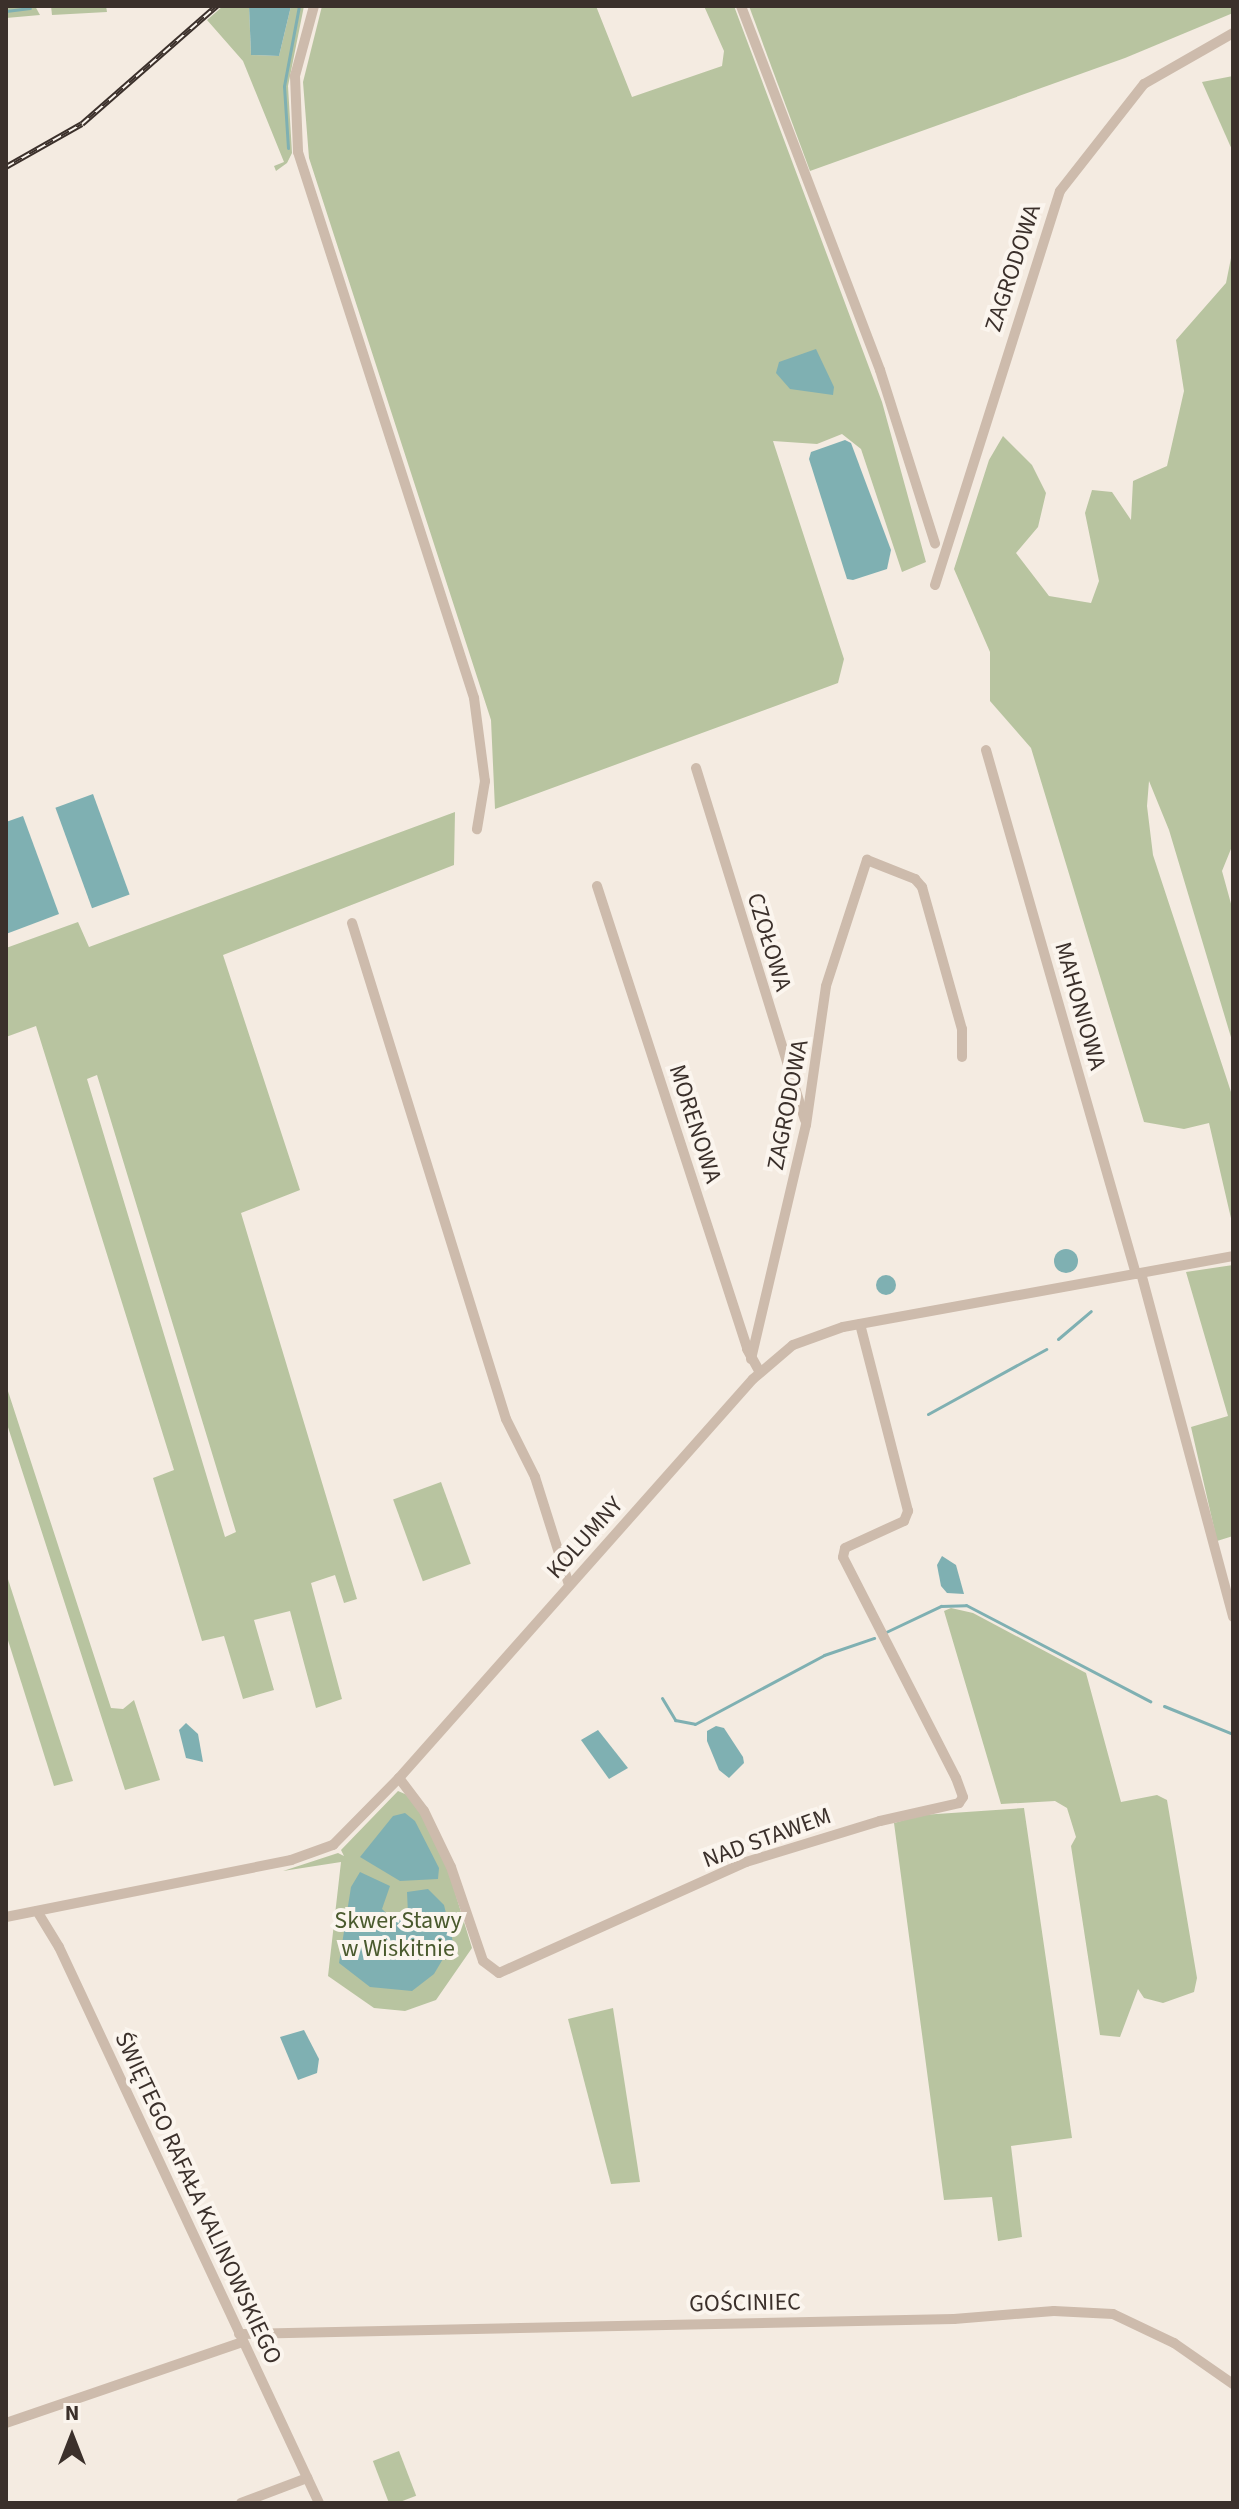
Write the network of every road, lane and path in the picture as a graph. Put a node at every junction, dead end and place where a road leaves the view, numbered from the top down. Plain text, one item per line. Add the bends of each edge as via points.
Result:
1 (311, 6) edge
2 (741, 6) edge
3 (1233, 33) edge
4 (935, 543) dead end
5 (935, 585) dead end
6 (986, 750) dead end
7 (696, 768) dead end
8 (477, 829) dead end
9 (597, 886) dead end
10 (352, 923) dead end
11 (962, 1057) dead end
12 (806, 1125) junction
13 (1233, 1256) edge
14 (1139, 1273) junction
15 (860, 1324) junction
16 (751, 1359) junction
17 (760, 1372) junction
18 (569, 1585) junction
19 (1233, 1617) edge
20 (399, 1778) junction
21 (37, 1911) junction
22 (6, 1917) edge
23 (241, 2338) junction
24 (1233, 2384) edge
25 (6, 2423) edge
26 (307, 2478) junction
27 (241, 2503) edge
28 (319, 2503) edge

1 - 8 street via 295,76 298,152 474,698 485,781
2 - 4 street via 880,370
3 - 5 street, ZAGRODOWA via 1144,84 1060,191
6 - 14 street, MAHONIOWA
7 - 12 street, CZOŁOWA
9 - 16 street, MORENOWA
10 - 18 street via 506,1419 535,1477
11 - 12 street, ZAGRODOWA via 962,1029 922,887 915,879 867,860 826,986
12 - 16 street, ZAGRODOWA
13 - 14 street, KOLUMNY
14 - 15 street, KOLUMNY
14 - 19 street, MAHONIOWA
15 - 17 street, KOLUMNY via 811,1336
15 - 20 street, NAD STAWEM via 908,1511 904,1521 856,1541 843,1553 962,1793 959,1803 746,1862 499,1973 483,1961 451,1867 424,1811
16 - 17 street, MORENOWA
17 - 18 street, KOLUMNY
18 - 20 street, KOLUMNY
20 - 21 street, KOLUMNY via 339,1841 313,1854
21 - 22 street, KOLUMNY
21 - 23 street, ŚWIĘTEGO RAFAŁA KALINOWSKIEGO via 59,1947
23 - 24 street, GOŚCINIEC via 924,2320 1054,2311 1113,2314 1174,2343
23 - 25 street, GOŚCINIEC
23 - 26 street, ŚWIĘTEGO RAFAŁA KALINOWSKIEGO
26 - 27 street
26 - 28 street, ŚWIĘTEGO RAFAŁA KALINOWSKIEGO

